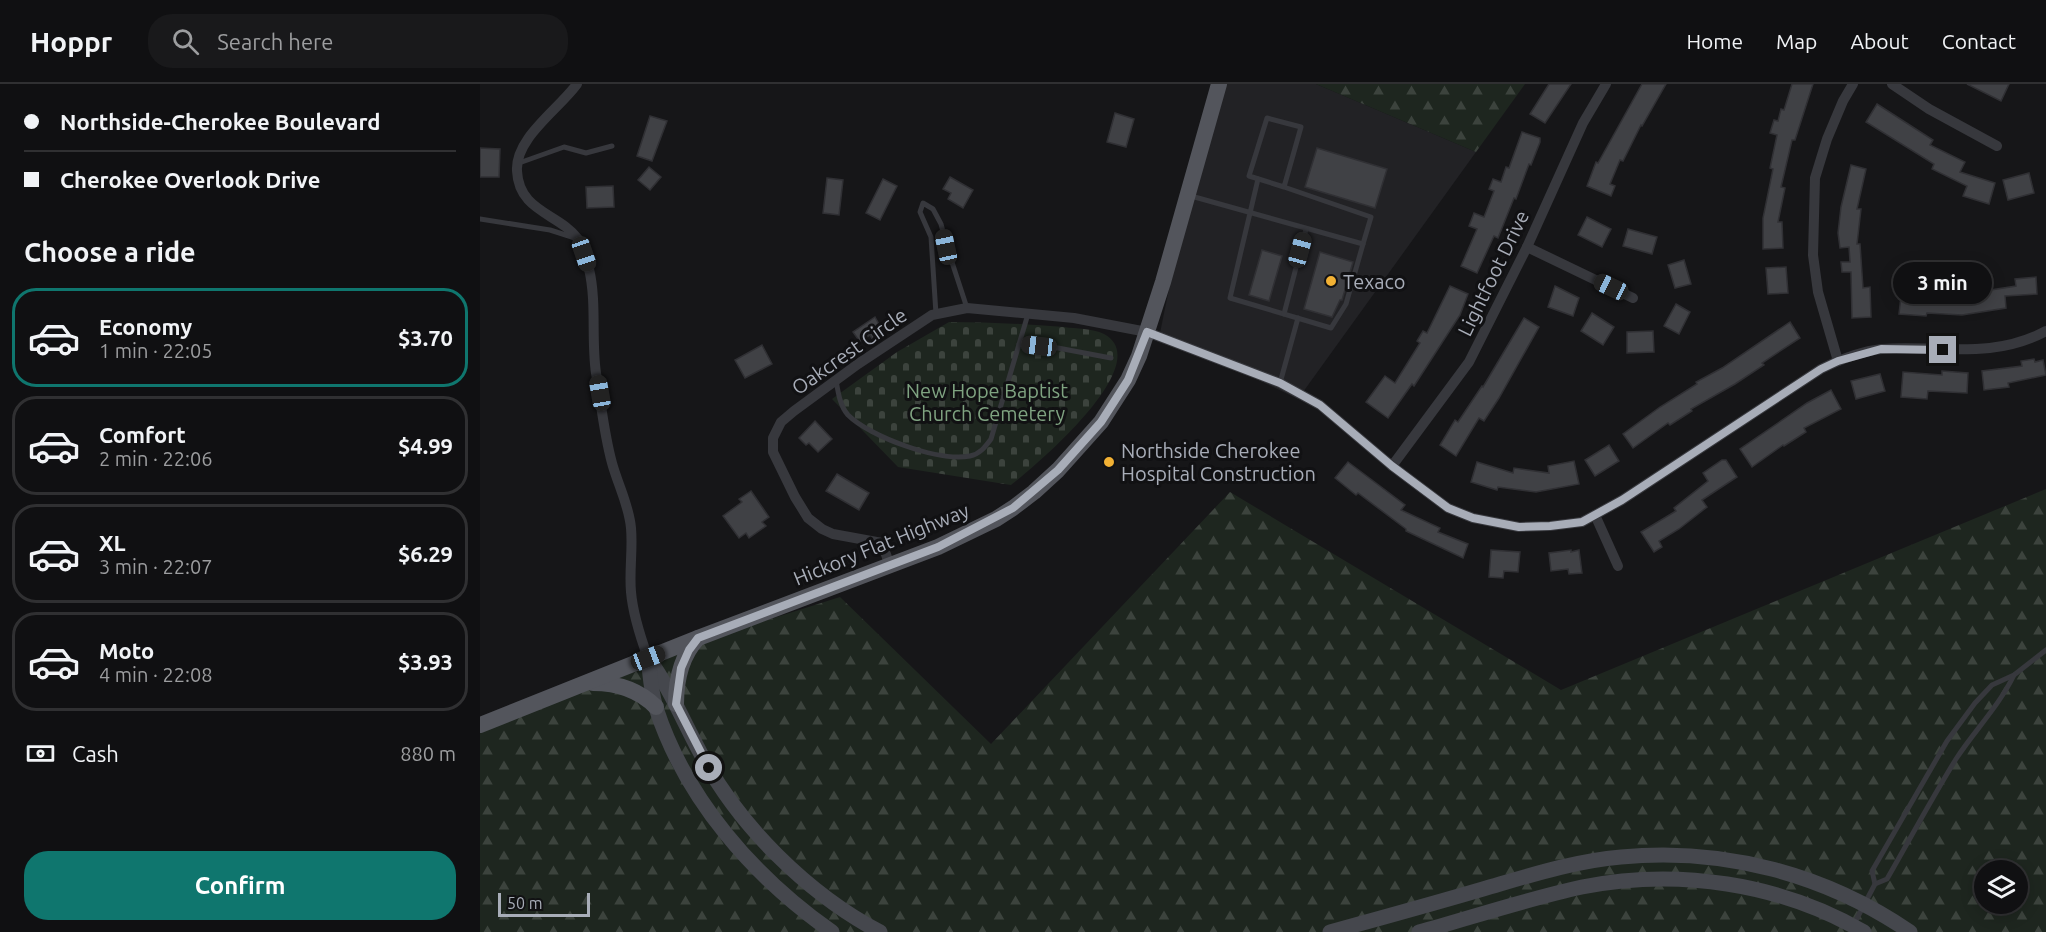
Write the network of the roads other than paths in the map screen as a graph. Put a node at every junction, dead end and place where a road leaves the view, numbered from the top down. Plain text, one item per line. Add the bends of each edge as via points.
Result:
1 (577, 84) edge
2 (1219, 84) edge
3 (1606, 84) edge
4 (1853, 84) edge
5 (1892, 84) edge
6 (612, 146) dead end
7 (1997, 146) dead end
8 (517, 163) junction
9 (1258, 179) junction
10 (1284, 188) junction
11 (1186, 195) junction
12 (1249, 213) junction
13 (480, 219) edge
14 (1306, 229) junction
15 (579, 240) junction
16 (1363, 244) junction
17 (1527, 247) junction
18 (1633, 298) dead end
19 (967, 308) junction
20 (1028, 313) junction
21 (936, 314) junction
22 (1284, 314) junction
23 (1298, 318) junction
24 (2046, 331) edge
25 (1147, 332) junction
26 (1019, 344) junction
27 (1111, 358) dead end
28 (1838, 361) junction
29 (836, 380) junction
30 (1280, 383) junction
31 (1392, 466) junction
32 (1595, 515) junction
33 (890, 566) junction
34 (1618, 566) dead end
35 (698, 638) junction
36 (2046, 650) edge
37 (648, 658) junction
38 (2014, 675) junction
39 (586, 683) junction
40 (676, 704) junction
41 (656, 707) junction
42 (480, 725) edge
43 (1875, 884) junction
44 (1864, 904) junction
45 (1859, 929) edge
46 (832, 932) edge
47 (880, 932) edge
48 (1329, 932) edge
49 (1419, 932) edge
50 (1910, 932) edge

1 - 8 street via 525,140
2 - 11 main road, Hickory Flat Highway
3 - 17 street, Lightfoot Drive via 1583,123
4 - 28 street via 1827,139 1815,178 1813,255 1818,292
5 - 7 street
6 - 8 lane via 586,153 564,147
8 - 15 street via 517,178 531,205
9 - 10 lane
9 - 10 lane via 1249,176 1266,118 1301,127
9 - 12 lane
10 - 16 lane via 1371,217
11 - 12 lane
11 - 25 main road, Hickory Flat Highway
12 - 14 lane
12 - 22 lane via 1230,298
13 - 15 lane via 550,230
14 - 16 lane
14 - 22 lane
15 - 37 street via 594,301 596,370 612,463 630,520 634,612
16 - 23 lane via 1346,304 1331,328
17 - 18 street
17 - 31 street, Lightfoot Drive via 1469,362
19 - 20 street, Oakcrest Circle
19 - 21 street, Oakcrest Circle
19 - 21 lane via 941,224 933,209 923,203 920,212 931,237
20 - 25 street, Oakcrest Circle
20 - 26 lane
21 - 29 street, Oakcrest Circle
22 - 23 lane
23 - 30 lane
24 - 28 street, Oakcrest Circle via 1996,347 1963,351 1881,349
25 - 30 street, Oakcrest Circle
25 - 33 main road, Hickory Flat Highway via 1128,380 1112,406 1058,470 996,519
26 - 27 lane
26 - 29 lane via 991,439 984,450 972,456 927,452 863,427 847,414
28 - 32 street, Oakcrest Circle
29 - 33 street, Oakcrest Circle via 781,422 773,438 773,452 808,518 833,534 882,543
30 - 31 street, Oakcrest Circle via 1320,405
31 - 32 street, Oakcrest Circle via 1448,508 1482,520 1519,527 1550,526 1582,522
32 - 34 street
33 - 35 main road, Hickory Flat Highway
35 - 37 main road, Hickory Flat Highway
35 - 40 main road via 681,668
36 - 38 lane
37 - 39 main road, Hickory Flat Highway
37 - 40 street
37 - 41 street
38 - 43 lane via 2004,696 1956,759 1887,879
38 - 43 lane via 1992,685 1947,741 1872,872
39 - 41 main road via 628,689
39 - 42 main road, Hickory Flat Highway
40 - 47 street via 717,781 765,842 818,891
41 - 46 street via 685,773 722,828 771,883
43 - 44 lane
44 - 45 lane
44 - 48 street via 1808,879 1753,864 1707,857 1648,855 1565,866
44 - 50 street
45 - 49 street via 1798,902 1746,887 1664,879 1582,887

